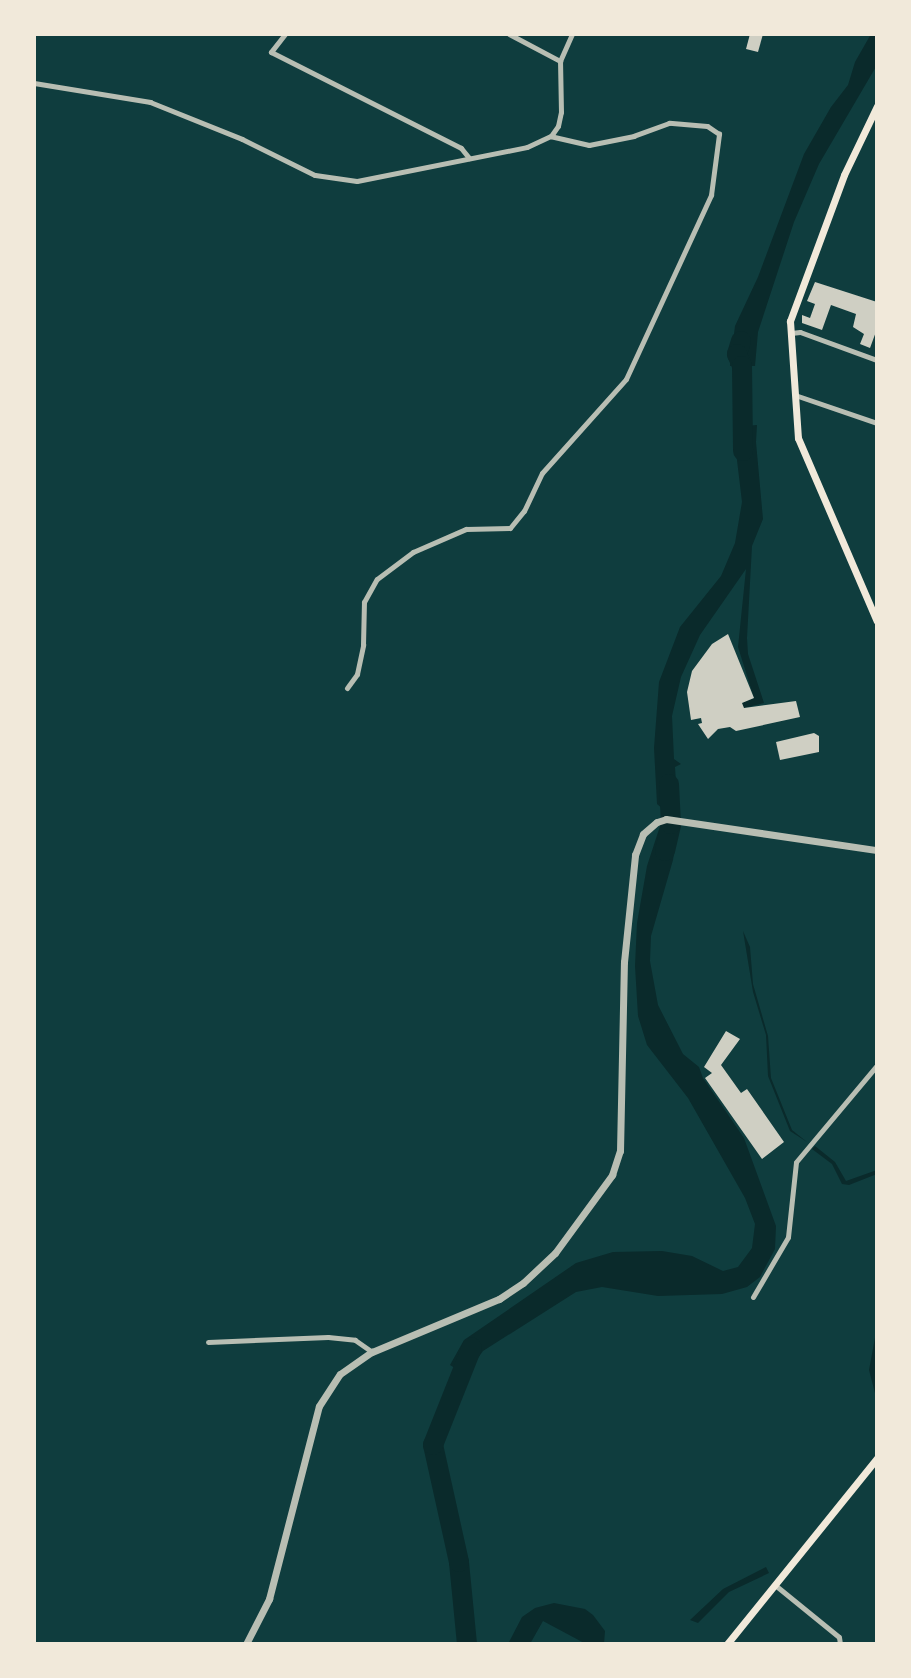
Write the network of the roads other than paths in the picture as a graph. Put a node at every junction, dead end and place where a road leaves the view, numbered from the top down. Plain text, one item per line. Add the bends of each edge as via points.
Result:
1 (285, 34) edge
2 (509, 34) edge
3 (572, 34) edge
4 (560, 61) junction
5 (34, 83) edge
6 (877, 106) edge
7 (551, 136) junction
8 (470, 158) junction
9 (791, 333) junction
10 (877, 360) edge
11 (795, 395) junction
12 (877, 423) edge
13 (876, 617) edge
14 (347, 688) dead end
15 (877, 850) edge
16 (877, 1065) edge
17 (753, 1297) dead end
18 (208, 1342) dead end
19 (372, 1352) junction
20 (877, 1458) edge
21 (775, 1585) junction
22 (246, 1644) edge
23 (727, 1644) edge
24 (840, 1644) edge

1 - 8 street via 271,52 461,148
2 - 4 street
3 - 4 street
4 - 7 street via 561,112
5 - 8 street via 150,102 333,180 357,181
6 - 9 main road via 828,218 790,321
7 - 8 street via 527,147
7 - 14 street via 589,145 669,123 707,126 719,134 711,195 626,379 542,473 510,528 466,529 413,552 377,579 364,602 363,645 357,674
9 - 10 street
9 - 11 main road
11 - 12 street
11 - 13 main road via 798,438
15 - 19 street via 666,819 649,827 635,855 624,962 620,1151 612,1175 555,1253 523,1283 499,1299
16 - 17 street via 796,1162 788,1237
18 - 19 street via 328,1337 355,1340
19 - 22 street via 340,1374 319,1406 272,1591
20 - 21 main road
21 - 23 main road
21 - 24 street via 839,1637

